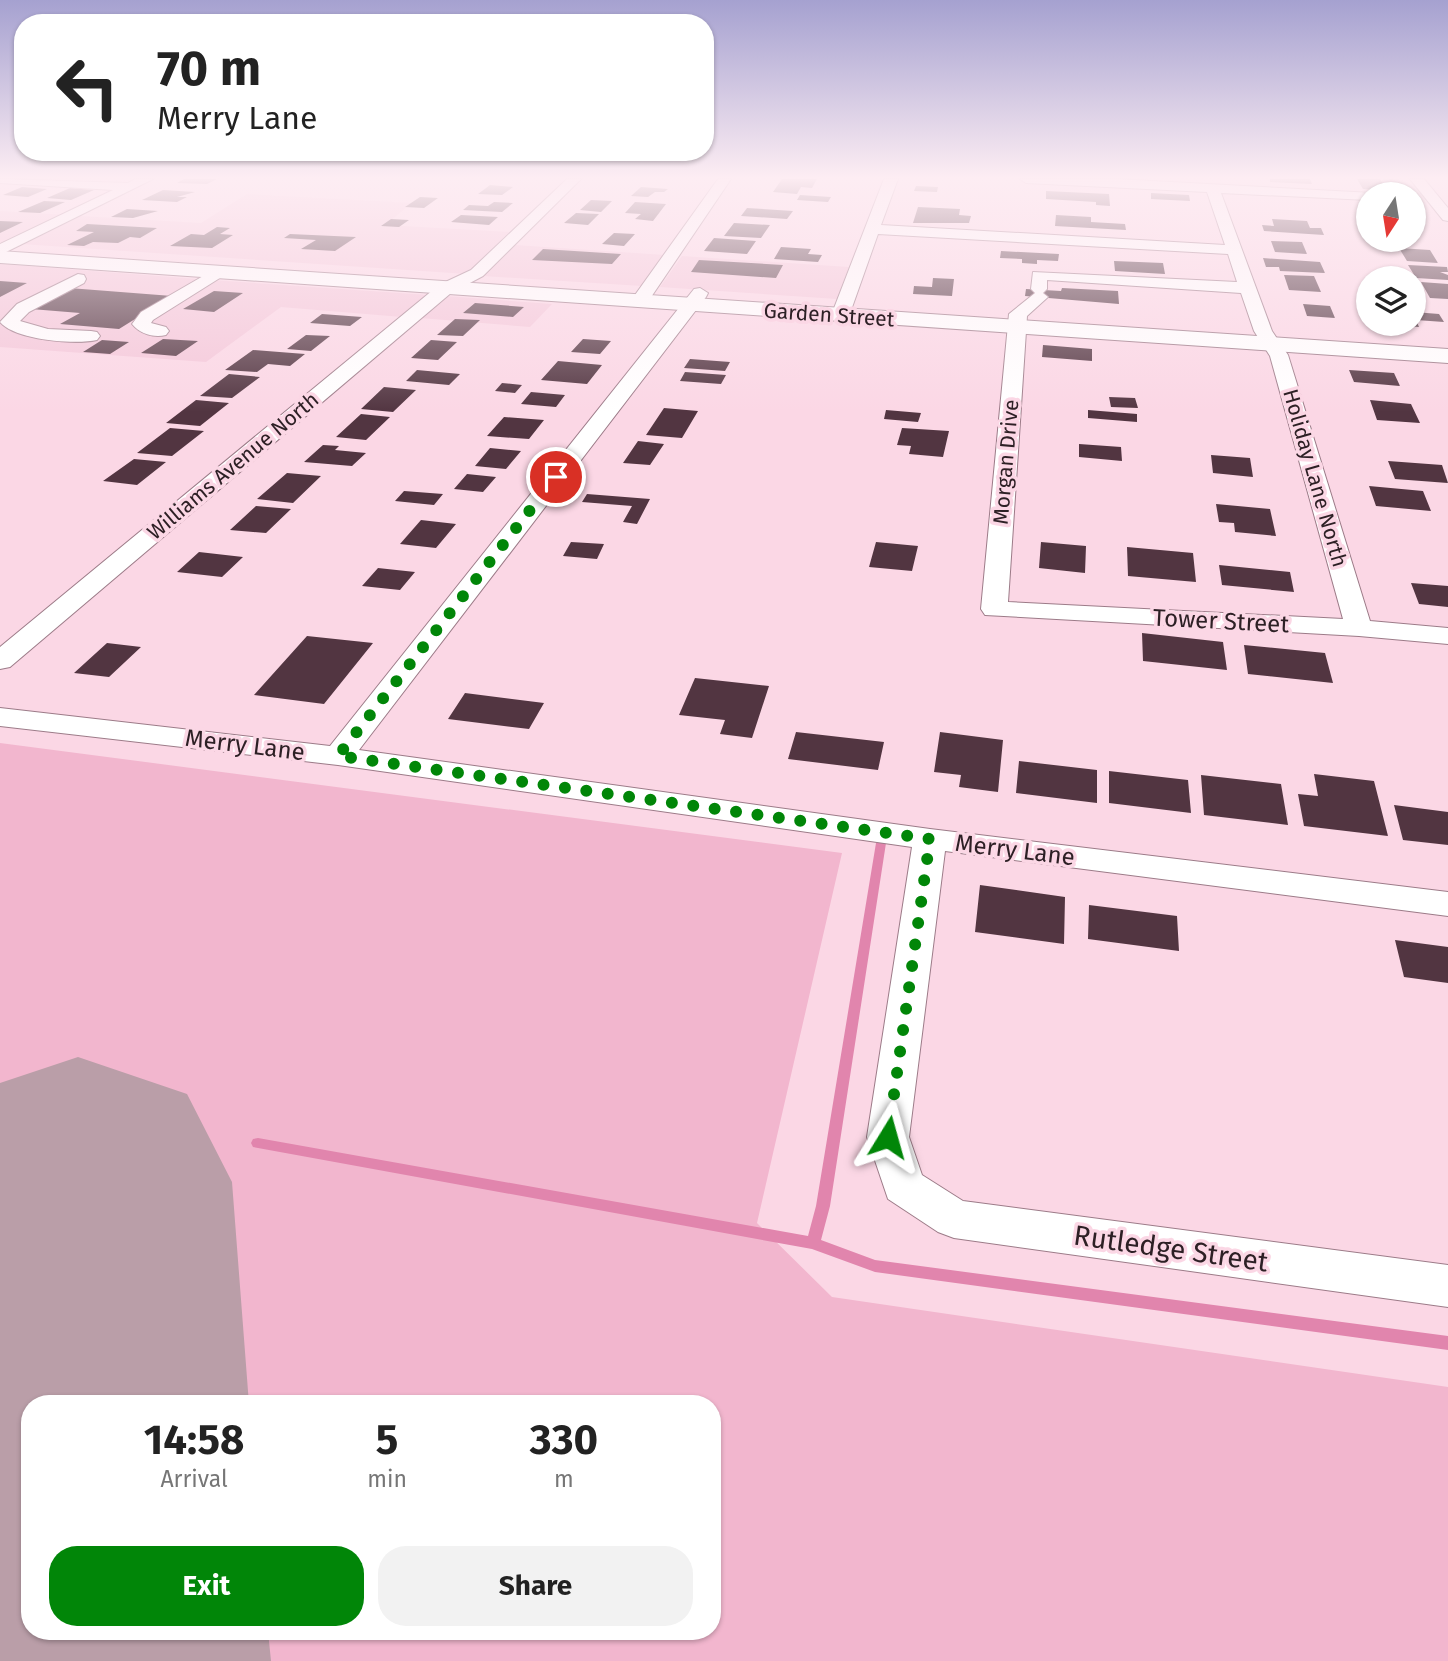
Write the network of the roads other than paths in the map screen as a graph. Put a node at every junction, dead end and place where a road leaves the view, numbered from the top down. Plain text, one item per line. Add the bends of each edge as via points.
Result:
1 (69, 257) edge
2 (99, 257) edge
3 (494, 257) edge
4 (671, 257) edge
5 (861, 257) edge
6 (1237, 257) edge
7 (298, 272) junction
8 (217, 273) junction
9 (471, 278) junction
10 (78, 279) dead end
11 (1249, 288) junction
12 (445, 289) junction
13 (644, 296) junction
14 (695, 299) junction
15 (843, 310) junction
16 (1017, 321) junction
17 (160, 331) dead end
18 (92, 336) dead end
19 (1266, 338) junction
20 (1448, 343) edge
21 (1448, 356) edge
22 (994, 609) joint
23 (1359, 628) junction
24 (1448, 636) edge
25 (0, 662) edge
26 (0, 716) edge
27 (338, 756) junction
28 (930, 839) junction
29 (1448, 904) edge
30 (1448, 1286) edge

1 - 8 main road, Garden Street
2 - 7 main road, Garden Street
3 - 9 street
4 - 13 street
5 - 15 street
6 - 11 street, Holiday Lane North
7 - 8 main road, Garden Street
7 - 9 main road, Garden Street
7 - 12 main road, Garden Street
8 - 17 street via 141,324
9 - 12 street, Williams Avenue North
9 - 13 main road, Garden Street
10 - 18 street via 23,308 9,322 36,332
11 - 16 street via 1039,275 1039,293
11 - 19 street, Holiday Lane North
12 - 13 main road, Garden Street
12 - 25 street, Williams Avenue North
13 - 14 main road, Garden Street
14 - 15 main road, Garden Street
14 - 27 street
15 - 16 main road, Garden Street
16 - 19 main road, Garden Street
16 - 22 street, Morgan Drive
19 - 20 main road, Garden Street
19 - 21 main road, Garden Street
19 - 23 street, Holiday Lane North via 1279,355
22 - 23 street, Tower Street
23 - 24 street, Tower Street
26 - 27 street, Merry Lane
27 - 28 street, Merry Lane
28 - 29 street, Merry Lane
28 - 30 street, Rutledge Street via 888,1137 904,1186 954,1219

